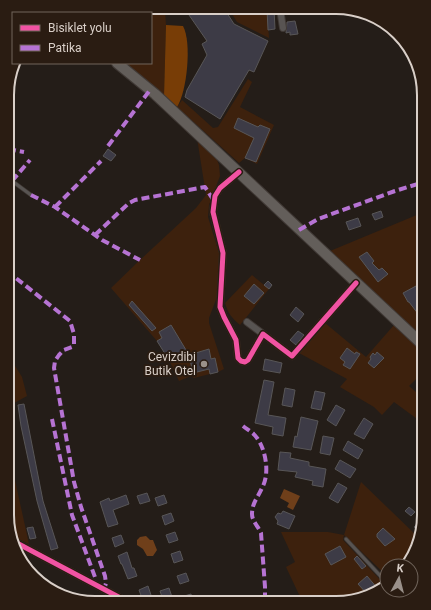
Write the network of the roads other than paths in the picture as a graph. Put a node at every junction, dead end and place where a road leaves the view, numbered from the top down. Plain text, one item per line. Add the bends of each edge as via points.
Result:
1 (281, 14) edge
2 (283, 28) dead end
3 (118, 64) edge
4 (239, 172) junction
5 (14, 182) edge
6 (31, 195) dead end
7 (356, 283) junction
8 (247, 322) dead end
9 (263, 334) junction
10 (417, 340) edge
11 (346, 539) dead end
12 (19, 544) edge
13 (379, 574) edge
14 (117, 596) edge

1 - 2 street
3 - 4 main road via 155,94
4 - 7 main road
4 - 9 street via 220,188 213,207 213,218 223,253 220,308 236,340 238,358 241,361 248,360
5 - 6 lane
7 - 9 street via 292,356
7 - 10 main road
8 - 9 street
11 - 13 lane
12 - 14 street

